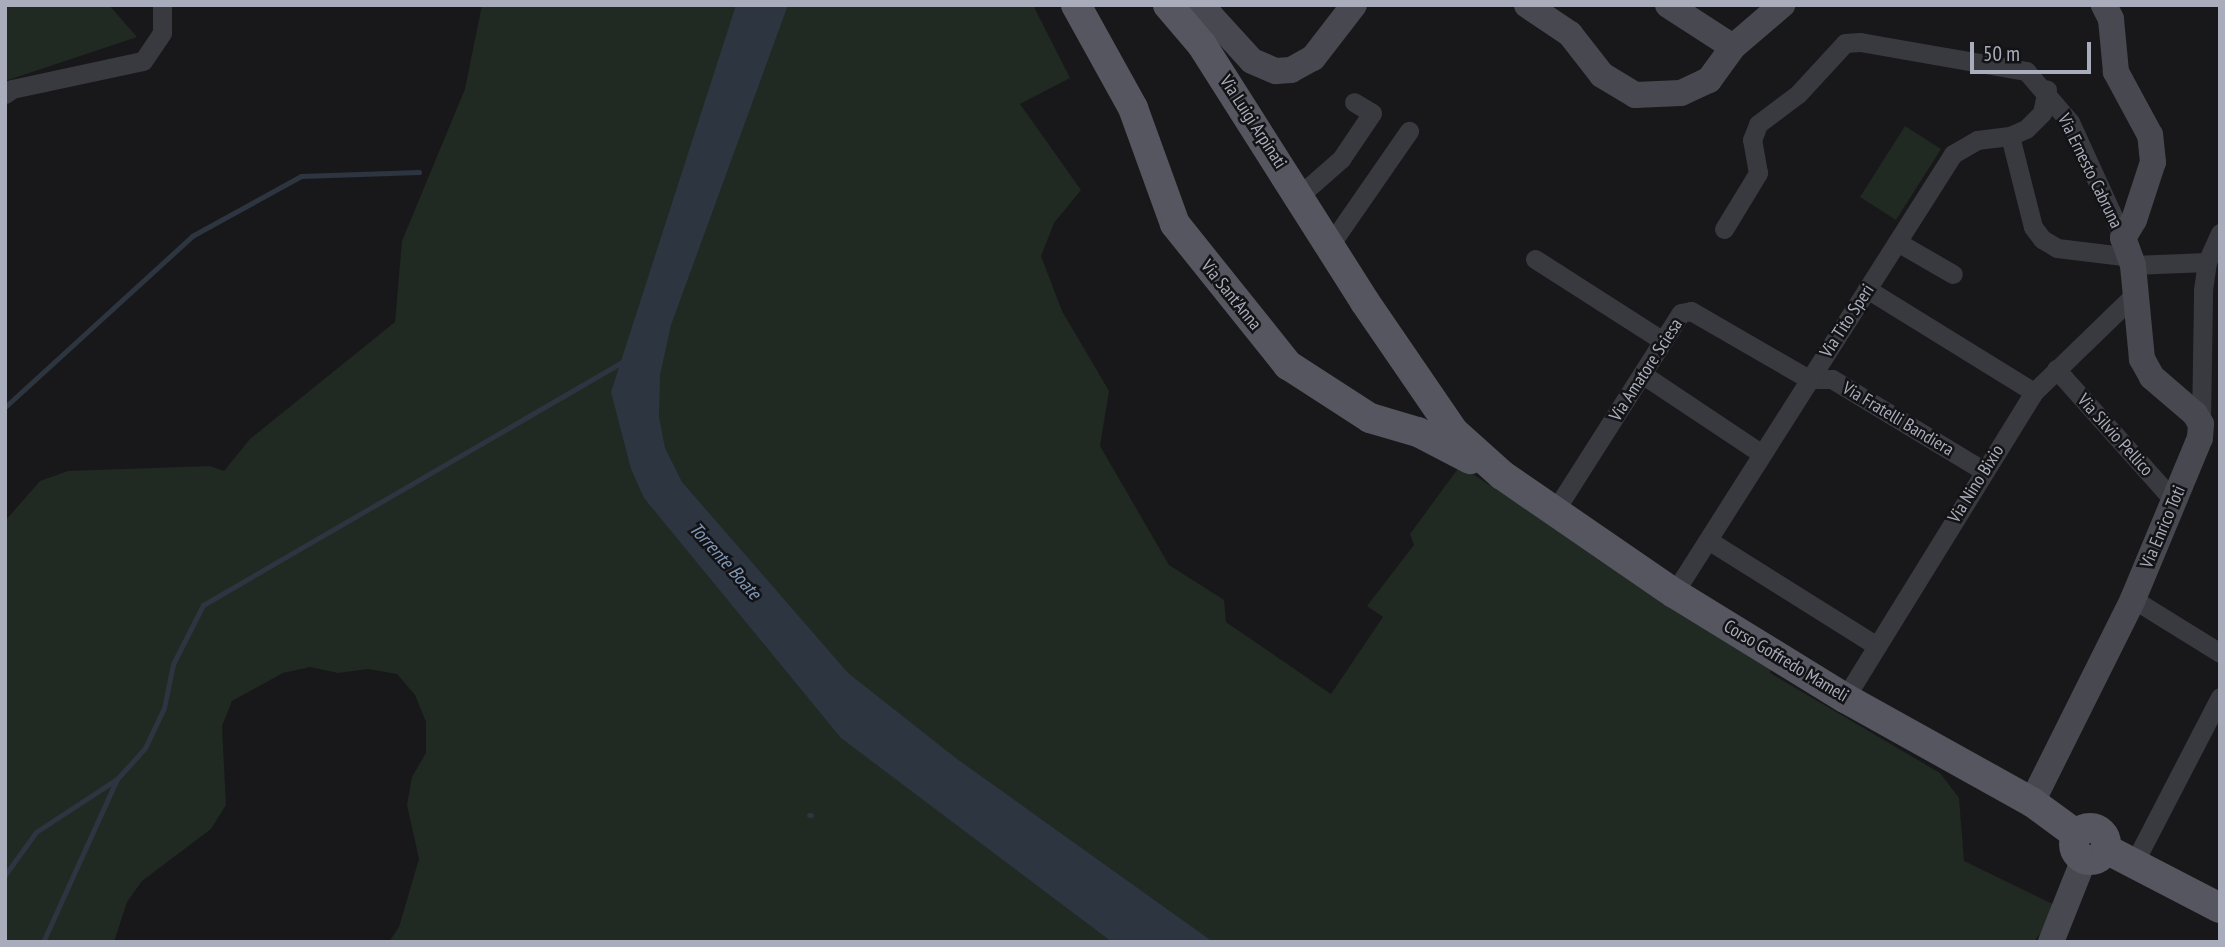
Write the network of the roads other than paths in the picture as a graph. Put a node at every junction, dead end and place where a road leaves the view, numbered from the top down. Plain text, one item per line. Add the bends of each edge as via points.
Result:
1 (162, 5) edge
2 (1076, 5) edge
3 (1168, 5) edge
4 (1354, 5) edge
5 (1527, 5) edge
6 (1668, 5) edge
7 (1782, 5) edge
8 (2104, 5) edge
9 (1201, 9) edge
10 (1733, 47) junction
11 (2047, 90) junction
12 (5, 94) edge
13 (1354, 102) dead end
14 (1409, 131) dead end
15 (2010, 136) junction
16 (1300, 195) junction
17 (1724, 229) dead end
18 (2220, 233) edge
19 (1899, 243) junction
20 (1330, 245) junction
21 (2129, 253) junction
22 (1535, 259) dead end
23 (2207, 262) junction
24 (1953, 274) dead end
25 (1867, 289) junction
26 (2211, 291) edge
27 (2135, 293) junction
28 (1662, 341) junction
29 (2056, 369) junction
30 (1642, 374) junction
31 (1809, 379) junction
32 (2034, 392) junction
33 (1427, 421) junction
34 (2201, 424) junction
35 (1762, 454) junction
36 (1984, 471) junction
37 (1502, 475) joint
38 (2174, 501) junction
39 (1554, 512) junction
40 (1708, 540) junction
41 (1674, 593) junction
42 (2133, 599) junction
43 (1877, 646) junction
44 (2220, 653) edge
45 (2220, 697) edge
46 (1845, 698) junction
47 (2032, 802) junction
48 (2089, 848) junction
49 (2134, 863) junction
50 (2220, 908) edge
51 (2051, 942) edge

1 - 12 street via 162,33 143,61
2 - 33 main road, Via Sant'Anna via 1133,108 1167,208 1288,365 1370,418
3 - 16 main road, Via Luigi Arpinati via 1202,45
4 - 9 street via 1313,58 1292,70 1263,68
5 - 10 street via 1570,34 1602,75 1635,95 1681,93 1709,80
6 - 10 street
7 - 10 street
8 - 21 street via 2111,19 2116,72 2150,135 2152,162
11 - 15 street, Via Tito Speri via 2042,113 2026,129
11 - 17 street, Via Ernesto Cabruna via 2026,71 1845,43 1798,94 1758,124 1752,140 1758,173
11 - 21 street, Via Ernesto Cabruna via 2070,122
13 - 16 street via 1372,113 1341,159
14 - 20 street
15 - 19 street, Via Tito Speri via 1977,140 1953,154
15 - 21 street via 2033,227 2042,239 2057,248
16 - 20 main road, Via Luigi Arpinati
18 - 23 street, Via Enrico Toti
19 - 24 street
19 - 25 street, Via Tito Speri
20 - 33 main road, Via Luigi Arpinati
21 - 23 street
21 - 27 street, Via Ernesto Cabruna
22 - 28 street
23 - 26 street, Via Enrico Toti
25 - 31 street, Via Tito Speri
25 - 32 street
26 - 34 street, Via Enrico Toti
27 - 29 street, Via Nino Bixio
27 - 34 street, Via Ernesto Cabruna via 2142,359 2152,377
28 - 30 street, Via Amatore Sciesa
28 - 31 street, Via Amatore Sciesa via 1681,313 1690,311
29 - 32 street, Via Nino Bixio
29 - 38 street, Via Silvio Pellico
30 - 35 street
30 - 39 street, Via Amatore Sciesa
31 - 35 street, Via Tito Speri
31 - 36 street, Via Fratelli Bandiera via 1832,379
32 - 36 street, Via Nino Bixio
33 - 37 main road, Via Luigi Arpinati
34 - 38 street, Via Enrico Toti via 2197,450
35 - 40 street, Via Tito Speri
36 - 43 street, Via Nino Bixio
37 - 39 main road, Corso Goffredo Mameli
38 - 42 street, Via Enrico Toti
39 - 41 main road, Corso Goffredo Mameli
40 - 41 street, Via Tito Speri
40 - 43 street
41 - 46 main road, Corso Goffredo Mameli
42 - 44 street
42 - 47 street, Via Enrico Toti
43 - 46 street, Via Nino Bixio
45 - 49 street
46 - 47 main road, Corso Goffredo Mameli
47 - 48 main road, Corso Goffredo Mameli
48 - 49 main road, Corso Goffredo Mameli
48 - 51 street
49 - 50 main road, Corso Goffredo Mameli

